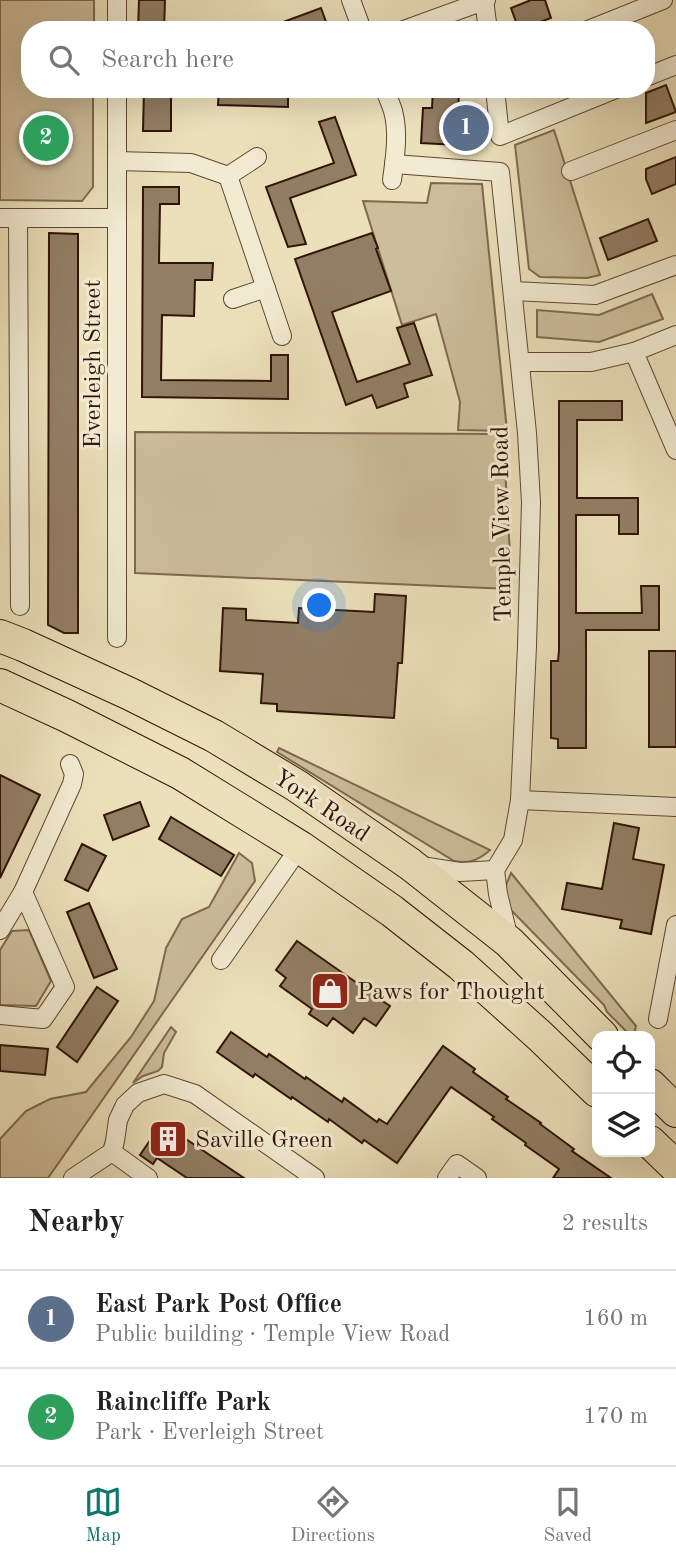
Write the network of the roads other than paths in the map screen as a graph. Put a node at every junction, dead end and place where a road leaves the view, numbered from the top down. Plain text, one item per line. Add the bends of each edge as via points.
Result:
1 (117, 0) edge
2 (351, 0) edge
3 (485, 0) edge
4 (663, 0) edge
5 (117, 21) edge
6 (359, 21) edge
7 (428, 21) edge
8 (487, 21) edge
9 (610, 21) edge
10 (676, 65) edge
11 (655, 73) edge
12 (117, 98) edge
13 (388, 98) edge
14 (496, 98) edge
15 (595, 98) edge
16 (676, 131) edge
17 (257, 157) dead end
18 (117, 161) junction
19 (571, 171) dead end
20 (228, 176) junction
21 (0, 218) edge
22 (19, 218) junction
23 (117, 218) junction
24 (676, 265) edge
25 (266, 288) junction
26 (513, 291) junction
27 (233, 299) dead end
28 (676, 335) edge
29 (282, 336) dead end
30 (634, 352) junction
31 (520, 362) junction
32 (676, 450) edge
33 (20, 606) dead end
34 (0, 636) edge
35 (117, 638) dead end
36 (0, 685) edge
37 (70, 764) dead end
38 (520, 800) junction
39 (676, 807) edge
40 (300, 847) junction
41 (410, 864) junction
42 (495, 870) junction
43 (23, 892) junction
44 (676, 925) edge
45 (0, 930) edge
46 (509, 942) junction
47 (221, 960) dead end
48 (0, 1015) edge
49 (657, 1019) dead end
50 (597, 1031) edge
51 (592, 1086) edge
52 (655, 1090) edge
53 (676, 1111) edge
54 (655, 1147) edge
55 (111, 1152) junction
56 (676, 1167) edge
57 (73, 1178) edge
58 (148, 1178) edge
59 (315, 1178) edge
60 (447, 1178) edge
61 (477, 1178) edge

1 - 5 street
2 - 6 street
3 - 7 street
3 - 8 street
4 - 9 street
10 - 11 street
12 - 18 street, Everleigh Street
13 - 26 street, Temple View Road via 396,126 393,172 500,172
14 - 15 street via 500,136
16 - 19 street
17 - 20 street
18 - 20 street via 191,163
18 - 23 street, Everleigh Street
20 - 25 street
21 - 22 street
22 - 23 street
22 - 33 street
23 - 35 street, Everleigh Street
24 - 26 street via 596,295
25 - 27 street
25 - 29 street
26 - 31 street, Temple View Road
28 - 30 street
30 - 31 street via 591,362
30 - 32 street
31 - 38 street, Temple View Road via 531,502
34 - 41 highway, York Road via 214,736 297,786
36 - 40 highway, York Road via 180,773
37 - 43 street via 72,784
38 - 39 street
38 - 42 street, Temple View Road via 513,840
40 - 47 street
40 - 51 highway, York Road via 461,965
41 - 42 street via 460,872
41 - 46 highway, York Road
42 - 46 street
43 - 45 street
43 - 48 street via 65,986 43,1018
44 - 49 street
46 - 50 highway, York Road
52 - 53 highway
54 - 56 highway
55 - 57 street
55 - 58 street
55 - 59 street via 125,1105 138,1093 164,1084 195,1094
60 - 61 street via 457,1164

